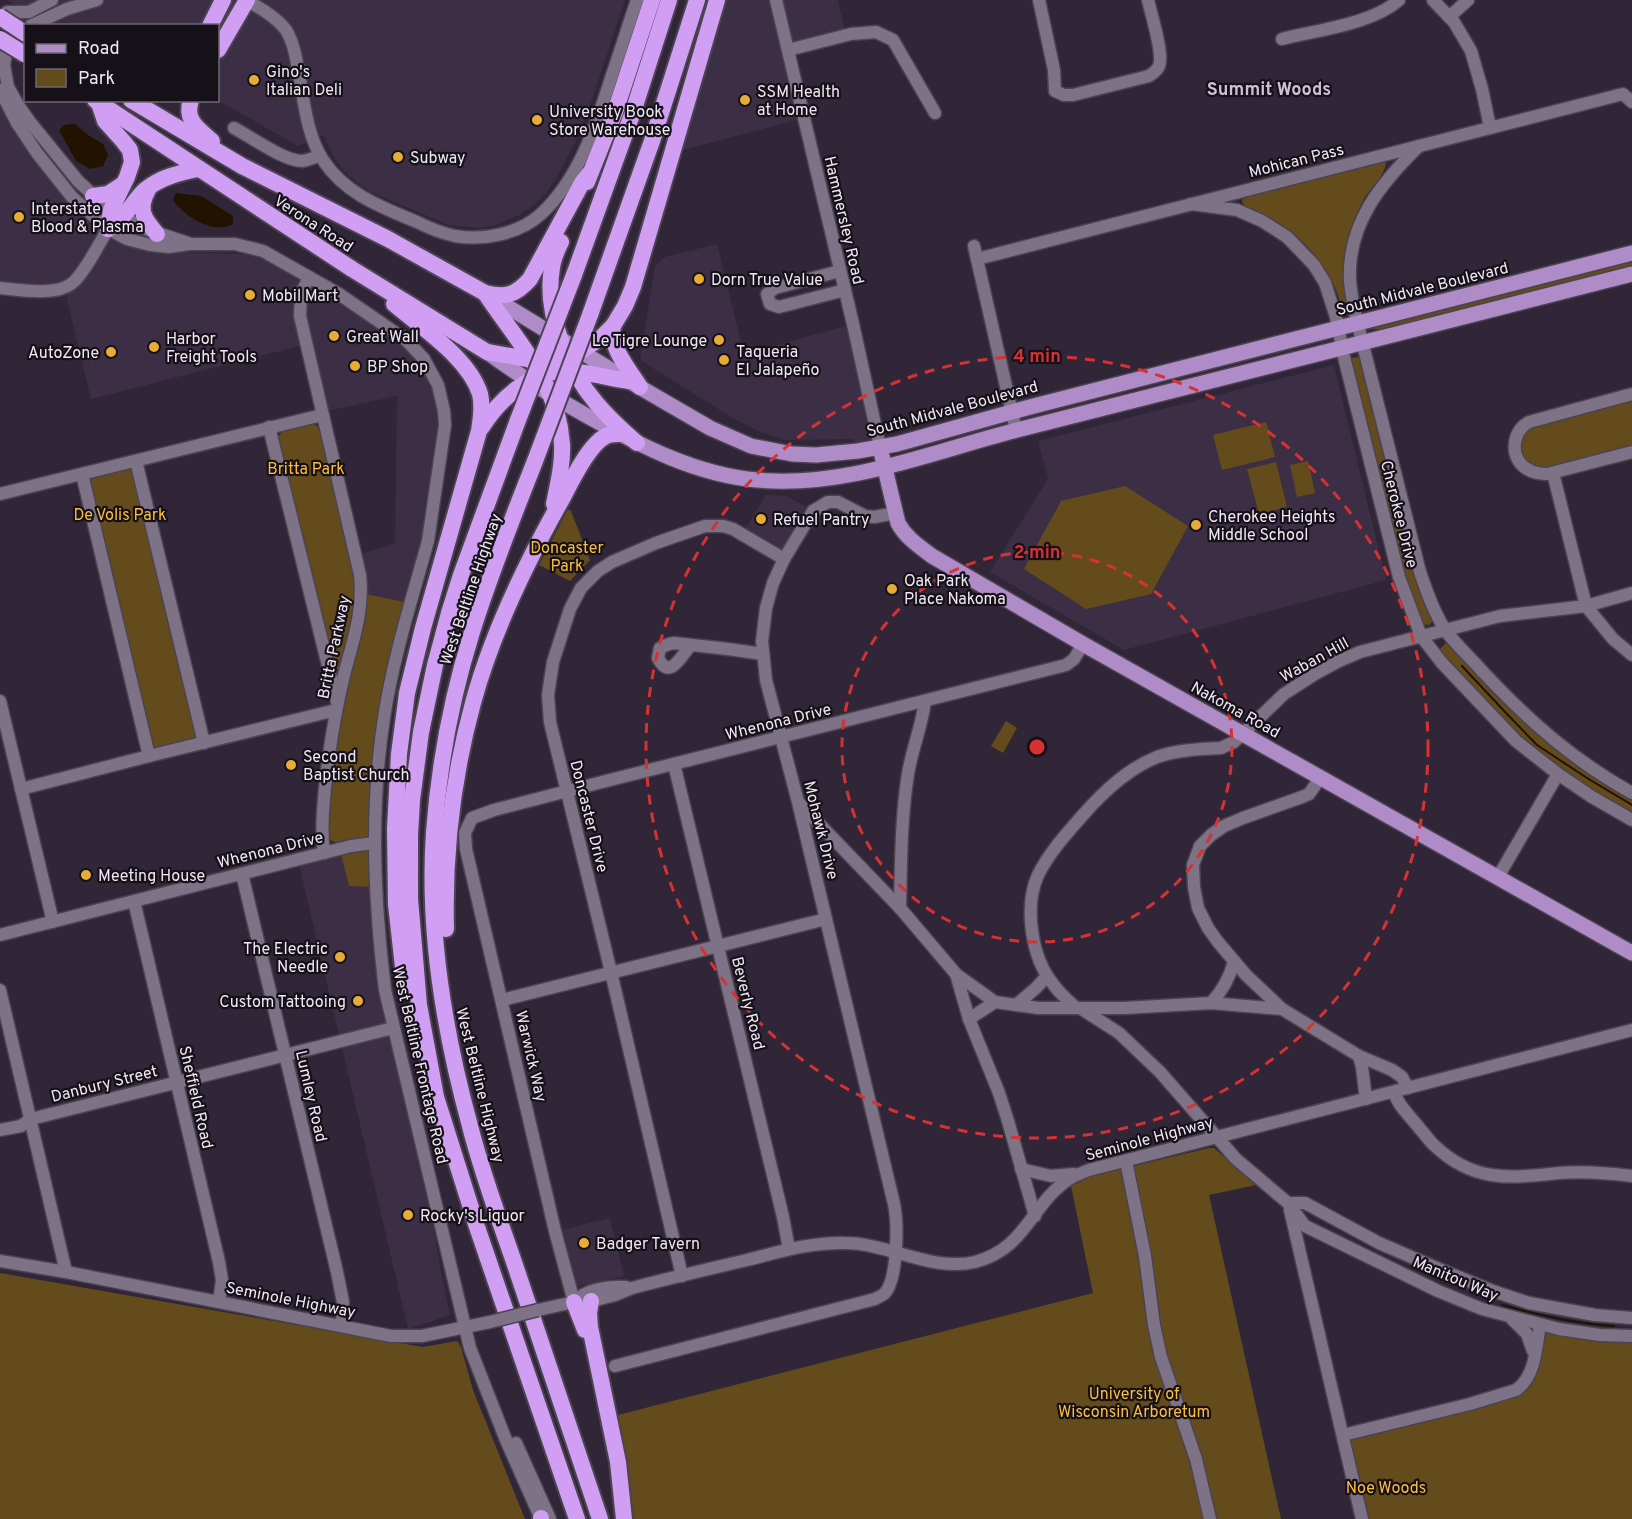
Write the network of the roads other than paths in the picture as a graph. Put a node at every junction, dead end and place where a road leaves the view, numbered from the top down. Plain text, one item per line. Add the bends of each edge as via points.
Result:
1 (52, 0) edge
2 (97, 0) edge
3 (209, 0) edge
4 (224, 0) edge
5 (246, 0) edge
6 (637, 0) edge
7 (652, 0) edge
8 (669, 0) edge
9 (697, 0) edge
10 (717, 0) edge
11 (776, 0) edge
12 (1039, 0) edge
13 (1148, 0) edge
14 (1399, 0) edge
15 (1433, 0) edge
16 (1468, 0) edge
17 (1, 10) edge
18 (1449, 17) junction
19 (34, 24) edge
20 (211, 24) edge
21 (211, 24) edge
22 (12, 37) edge
23 (1282, 39) dead end
24 (219, 48) edge
25 (788, 50) junction
26 (24, 52) edge
27 (0, 90) edge
28 (1628, 98) edge
29 (97, 102) edge
30 (133, 102) edge
31 (190, 102) edge
32 (935, 113) dead end
33 (1490, 127) junction
34 (234, 128) dead end
35 (1419, 146) junction
36 (320, 155) junction
37 (242, 166) junction
38 (198, 169) junction
39 (589, 174) junction
40 (122, 185) junction
41 (150, 187) junction
42 (93, 196) junction
43 (1191, 204) junction
44 (117, 213) junction
45 (108, 229) junction
46 (164, 236) junction
47 (189, 244) junction
48 (974, 246) dead end
49 (1632, 253) edge
50 (977, 259) junction
51 (351, 269) junction
52 (840, 271) junction
53 (1632, 274) edge
54 (309, 277) junction
55 (0, 288) edge
56 (845, 290) junction
57 (485, 292) junction
58 (1357, 323) junction
59 (613, 326) junction
60 (1338, 328) junction
61 (559, 337) junction
62 (1363, 343) junction
63 (1342, 348) junction
64 (487, 352) junction
65 (574, 353) junction
66 (533, 360) junction
67 (576, 372) junction
68 (528, 377) junction
69 (634, 384) junction
70 (1632, 394) edge
71 (550, 395) junction
72 (1012, 412) junction
73 (322, 415) junction
74 (269, 427) junction
75 (1016, 430) junction
76 (479, 431) junction
77 (619, 434) junction
78 (637, 443) junction
79 (880, 447) junction
80 (1632, 452) edge
81 (136, 460) junction
82 (885, 466) junction
83 (1553, 473) junction
84 (82, 474) junction
85 (0, 495) edge
86 (896, 513) junction
87 (550, 520) junction
88 (783, 558) junction
89 (1632, 593) edge
90 (1586, 606) junction
91 (1445, 630) junction
92 (1421, 636) junction
93 (1083, 644) junction
94 (691, 645) dead end
95 (763, 654) junction
96 (1632, 655) edge
97 (0, 701) edge
98 (925, 701) junction
99 (337, 707) junction
100 (1243, 733) junction
101 (782, 737) junction
102 (204, 743) junction
103 (149, 756) junction
104 (674, 764) junction
105 (1557, 774) junction
106 (1321, 777) junction
107 (21, 789) junction
108 (567, 792) junction
109 (1632, 793) edge
110 (798, 802) junction
111 (472, 818) joint
112 (1632, 820) edge
113 (375, 843) junction
114 (324, 853) junction
115 (242, 874) junction
116 (1498, 877) junction
117 (134, 902) junction
118 (900, 908) junction
119 (826, 919) junction
120 (53, 922) junction
121 (0, 935) edge
122 (718, 946) junction
123 (1632, 953) edge
124 (1234, 961) junction
125 (611, 972) junction
126 (956, 974) junction
127 (1047, 976) junction
128 (0, 990) edge
129 (502, 1000) junction
130 (995, 1002) junction
131 (1211, 1003) junction
132 (1016, 1005) junction
133 (1078, 1008) junction
134 (1124, 1008) junction
135 (1282, 1009) junction
136 (969, 1019) junction
137 (393, 1028) junction
138 (1632, 1030) edge
139 (1119, 1033) junction
140 (285, 1055) junction
141 (1359, 1056) junction
142 (177, 1082) junction
143 (1408, 1088) junction
144 (1394, 1092) junction
145 (436, 1097) junction
146 (1366, 1099) junction
147 (31, 1119) junction
148 (470, 1126) junction
149 (0, 1130) edge
150 (1216, 1137) junction
151 (1126, 1161) junction
152 (1022, 1169) junction
153 (1078, 1174) junction
154 (1632, 1176) edge
155 (1288, 1203) junction
156 (1035, 1216) junction
157 (789, 1250) junction
158 (895, 1252) junction
159 (0, 1261) edge
160 (66, 1272) junction
161 (682, 1276) junction
162 (219, 1302) junction
163 (582, 1302) junction
164 (1509, 1317) junction
165 (1632, 1318) edge
166 (1540, 1325) junction
167 (342, 1326) junction
168 (465, 1327) junction
169 (1632, 1336) edge
170 (1534, 1355) junction
171 (615, 1366) dead end
172 (492, 1401) junction
173 (1343, 1435) junction
174 (541, 1519) edge
175 (550, 1519) edge
176 (577, 1519) edge
177 (600, 1519) edge
178 (624, 1519) edge
179 (1210, 1519) edge
180 (1362, 1519) edge

1 - 17 street via 29,12
2 - 19 street
3 - 20 highway via 213,15
4 - 21 highway
5 - 24 highway
5 - 36 street via 286,30
6 - 36 street via 601,111 571,176 539,216 522,226 481,237 435,231 356,194
7 - 39 highway via 615,112
8 - 145 highway, West Beltline Highway, bridge via 634,109 449,613 427,698 416,764 410,898 419,1005
9 - 148 highway, West Beltline Highway, bridge via 652,141 486,587 462,666 442,766 432,859 440,981
10 - 59 highway via 633,287
11 - 25 street, Hammersley Road
12 - 13 street via 1055,91 1073,95 1149,76 1159,68 1160,52
14 - 23 street via 1383,12
15 - 18 street
16 - 18 street
17 - 22 highway, bridge
18 - 33 street via 1471,51
22 - 26 highway, bridge
22 - 42 street via 4,65 8,87 63,164
25 - 32 street via 851,34 876,32 893,40
25 - 52 street, Hammersley Road
27 - 45 street via 44,162 72,197
28 - 33 street, Mohican Pass
29 - 38 highway, Verona Road
29 - 40 highway via 105,122 129,150 132,162
30 - 37 highway, Verona Road
31 - 37 highway via 192,124
33 - 35 street, Mohican Pass
34 - 36 street via 293,160
35 - 43 street, Mohican Pass
35 - 58 street, Cherokee Drive via 1395,169 1358,224 1350,280
37 - 57 highway, Verona Road
38 - 41 highway via 163,178
38 - 51 highway, Verona Road
39 - 57 highway via 530,279 512,294
39 - 61 highway via 551,269 551,298
40 - 42 highway via 108,194
40 - 44 highway
41 - 44 highway
41 - 46 highway via 142,206 143,215
42 - 44 street
43 - 50 street, Mohican Pass
43 - 60 street, Cherokee Drive via 1237,210 1287,237 1325,283
44 - 45 highway
44 - 46 street
45 - 46 street via 150,238
45 - 47 street via 145,244
45 - 55 street via 70,285 48,291
46 - 47 street
47 - 54 street, West Beltline Frontage Road via 236,244 263,251
48 - 50 street
49 - 58 main road, South Midvale Boulevard
50 - 72 street
51 - 64 highway, Verona Road
51 - 76 highway via 468,370 481,398
52 - 56 street, Hammersley Road
52 - 56 street via 775,288 767,294 768,300 779,307
53 - 62 main road
54 - 73 street, Britta Parkway via 301,294 300,316
54 - 113 street, West Beltline Frontage Road via 406,340 431,372 444,411 444,439 430,532 384,717
56 - 79 street, Hammersley Road
57 - 61 main road, Verona Road
57 - 66 highway
58 - 60 main road, South Midvale Boulevard
58 - 62 street, Cherokee Drive
59 - 65 highway via 601,338
59 - 69 highway via 615,346
60 - 63 street, Cherokee Drive
60 - 72 main road, South Midvale Boulevard
61 - 65 highway
62 - 63 main road
62 - 91 street, Cherokee Drive via 1420,572
63 - 75 main road
63 - 92 street, Cherokee Drive via 1398,577
64 - 66 highway
64 - 68 main road, Verona Road
65 - 66 highway
65 - 67 highway
65 - 69 main road, South Midvale Boulevard
66 - 68 highway
67 - 68 highway
67 - 69 highway
67 - 78 highway via 596,403
68 - 71 highway
68 - 76 highway via 491,413
69 - 79 main road, South Midvale Boulevard via 726,436 772,451 816,455
70 - 83 street via 1523,425 1515,443 1521,464 1536,473
71 - 77 main road
71 - 87 highway via 562,443
72 - 75 street
72 - 79 main road, South Midvale Boulevard
73 - 74 street
73 - 99 street, Britta Parkway via 362,589 359,619
74 - 81 street
74 - 99 street
75 - 82 main road
76 - 145 highway via 407,693 397,778 395,861 399,935 403,967
77 - 78 main road
77 - 87 highway via 606,436 597,443
78 - 82 main road via 683,463 758,480 821,480
79 - 82 main road, Nakoma Road
80 - 83 street
81 - 84 street
81 - 102 street
82 - 86 main road, Nakoma Road
83 - 90 street
84 - 85 street
84 - 103 street
86 - 88 street, Mohawk Drive via 865,516 828,501 813,511
86 - 93 main road, Nakoma Road via 903,532 932,556
87 - 148 highway via 507,609 473,703 450,832 446,938
88 - 95 street, Mohawk Drive via 766,608
88 - 108 street, Doncaster Drive via 733,529 705,526 612,562 580,588 552,662 548,695 550,722
89 - 90 street, Waban Hill
90 - 91 street, Waban Hill via 1500,616
90 - 96 street
91 - 92 street, Waban Hill
91 - 109 street, Cherokee Drive via 1546,735
92 - 100 street, Waban Hill via 1360,652 1315,674 1284,694
92 - 105 street, Cherokee Drive via 1516,741
93 - 98 street, Whenona Drive via 1066,665
93 - 100 main road, Nakoma Road
94 - 95 street
95 - 101 street, Mohawk Drive
97 - 107 street
98 - 101 street, Whenona Drive
98 - 118 street via 904,804
99 - 102 street
99 - 114 street, Britta Parkway via 322,818
100 - 106 main road, Nakoma Road
100 - 127 street, Waban Hill via 1221,748 1167,754 1140,765 1102,794 1063,837 1039,874 1032,896 1031,924
101 - 104 street, Whenona Drive
101 - 110 street, Mohawk Drive
102 - 103 street
103 - 107 street
104 - 108 street, Whenona Drive
104 - 122 street, Beverly Road
105 - 112 street, Cherokee Drive
105 - 116 street
106 - 116 main road, Nakoma Road
106 - 124 street via 1309,794 1224,826 1200,846 1192,874 1198,908
107 - 120 street
108 - 111 street, Whenona Drive
108 - 125 street, Doncaster Drive
110 - 118 street
110 - 119 street, Mohawk Drive
111 - 129 street, Warwick Way via 465,832 466,849
113 - 114 street, Whenona Drive
113 - 137 street, West Beltline Frontage Road via 380,951
114 - 115 street, Whenona Drive
115 - 117 street, Whenona Drive
115 - 140 street, Lumley Road
116 - 123 main road, Nakoma Road
117 - 120 street, Whenona Drive
117 - 142 street, Sheffield Road
118 - 126 street
119 - 122 street
119 - 158 street, Mohawk Drive via 894,1204
120 - 121 street, Whenona Drive
122 - 125 street
122 - 157 street, Beverly Road
124 - 131 street via 1231,975
124 - 135 street
125 - 129 street
125 - 161 street, Doncaster Drive
126 - 130 street
126 - 136 street
127 - 132 street
127 - 133 street, Waban Hill
128 - 147 street
129 - 163 street, Warwick Way via 555,1231
130 - 132 street
130 - 136 street
131 - 134 street
131 - 135 street
132 - 133 street
133 - 134 street
133 - 139 street, Manitou Way
134 - 139 street
135 - 141 street
136 - 152 street via 999,1093
137 - 140 street, Danbury Street
137 - 168 street, West Beltline Frontage Road
138 - 143 street, Seminole Highway
139 - 150 street, Manitou Way via 1160,1072
140 - 142 street, Danbury Street
140 - 167 street, Lumley Road via 337,1272 343,1302
141 - 143 street via 1392,1070
141 - 146 street
142 - 147 street, Danbury Street
142 - 162 street, Sheffield Road via 219,1262
143 - 144 street, Seminole Highway
144 - 146 street, Seminole Highway
144 - 154 street via 1434,1146 1472,1170 1495,1177 1581,1172
145 - 176 highway, West Beltline Highway
146 - 150 street, Seminole Highway
147 - 149 street, Danbury Street via 21,1126
147 - 160 street
148 - 177 highway, West Beltline Highway
150 - 151 street, Seminole Highway
150 - 155 street, Manitou Way
151 - 153 street, Seminole Highway
151 - 179 street via 1161,1357 1196,1459
152 - 153 street via 1051,1176
152 - 156 street
153 - 156 street, Seminole Highway via 1067,1180
155 - 164 street, Manitou Way via 1305,1226 1465,1303
155 - 165 street, Manitou Way via 1305,1203 1379,1243 1492,1291 1529,1303
155 - 173 street
156 - 158 street, Seminole Highway via 1002,1250 974,1262 942,1263
157 - 158 street, Seminole Highway via 848,1243
157 - 161 street, Seminole Highway
158 - 171 street, Mohawk Drive via 890,1286 875,1299
159 - 160 street, Seminole Highway
160 - 162 street, Seminole Highway
161 - 163 street, Seminole Highway
162 - 167 street, Seminole Highway
163 - 168 street, Seminole Highway, bridge
163 - 178 highway via 618,1461
164 - 166 street, Manitou Way
164 - 170 street via 1527,1334
166 - 169 street, Manitou Way
166 - 170 street
167 - 168 street, Seminole Highway via 408,1337
168 - 172 street, West Beltline Frontage Road
170 - 173 street via 1529,1378 1516,1390
172 - 174 street, West Beltline Frontage Road
172 - 175 street, West Beltline Frontage Road via 506,1421
173 - 180 street

